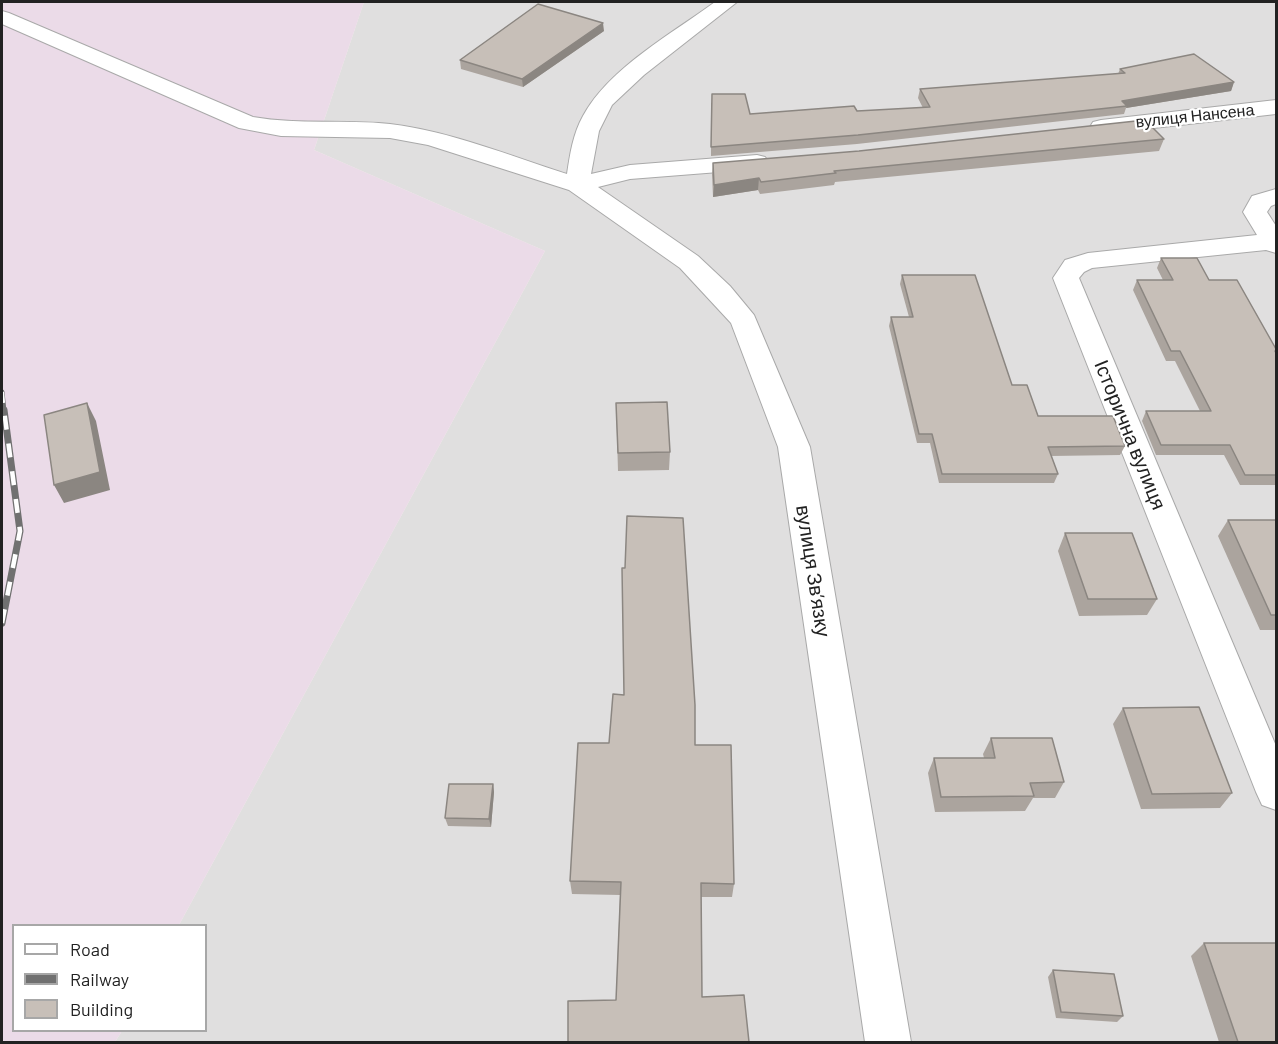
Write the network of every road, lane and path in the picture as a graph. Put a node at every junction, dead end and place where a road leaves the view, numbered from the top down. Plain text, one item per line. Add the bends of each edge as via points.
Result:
1 (728, 2) edge
2 (2, 17) edge
3 (1276, 107) edge
4 (1081, 129) edge
5 (776, 160) edge
6 (578, 185) junction
7 (1276, 196) edge
8 (1275, 243) edge
9 (1276, 792) edge
10 (888, 1042) edge

1 - 6 street via 610,93 595,114 584,143
2 - 6 street via 247,123 281,129 401,133
3 - 4 street, вулиця Нансена
5 - 6 street via 630,172
6 - 10 street, вулиця Звʼязку via 689,262 744,321 794,447
7 - 8 street via 1261,201 1255,212
8 - 9 street, Історична вулиця via 1088,261 1074,267 1065,278

